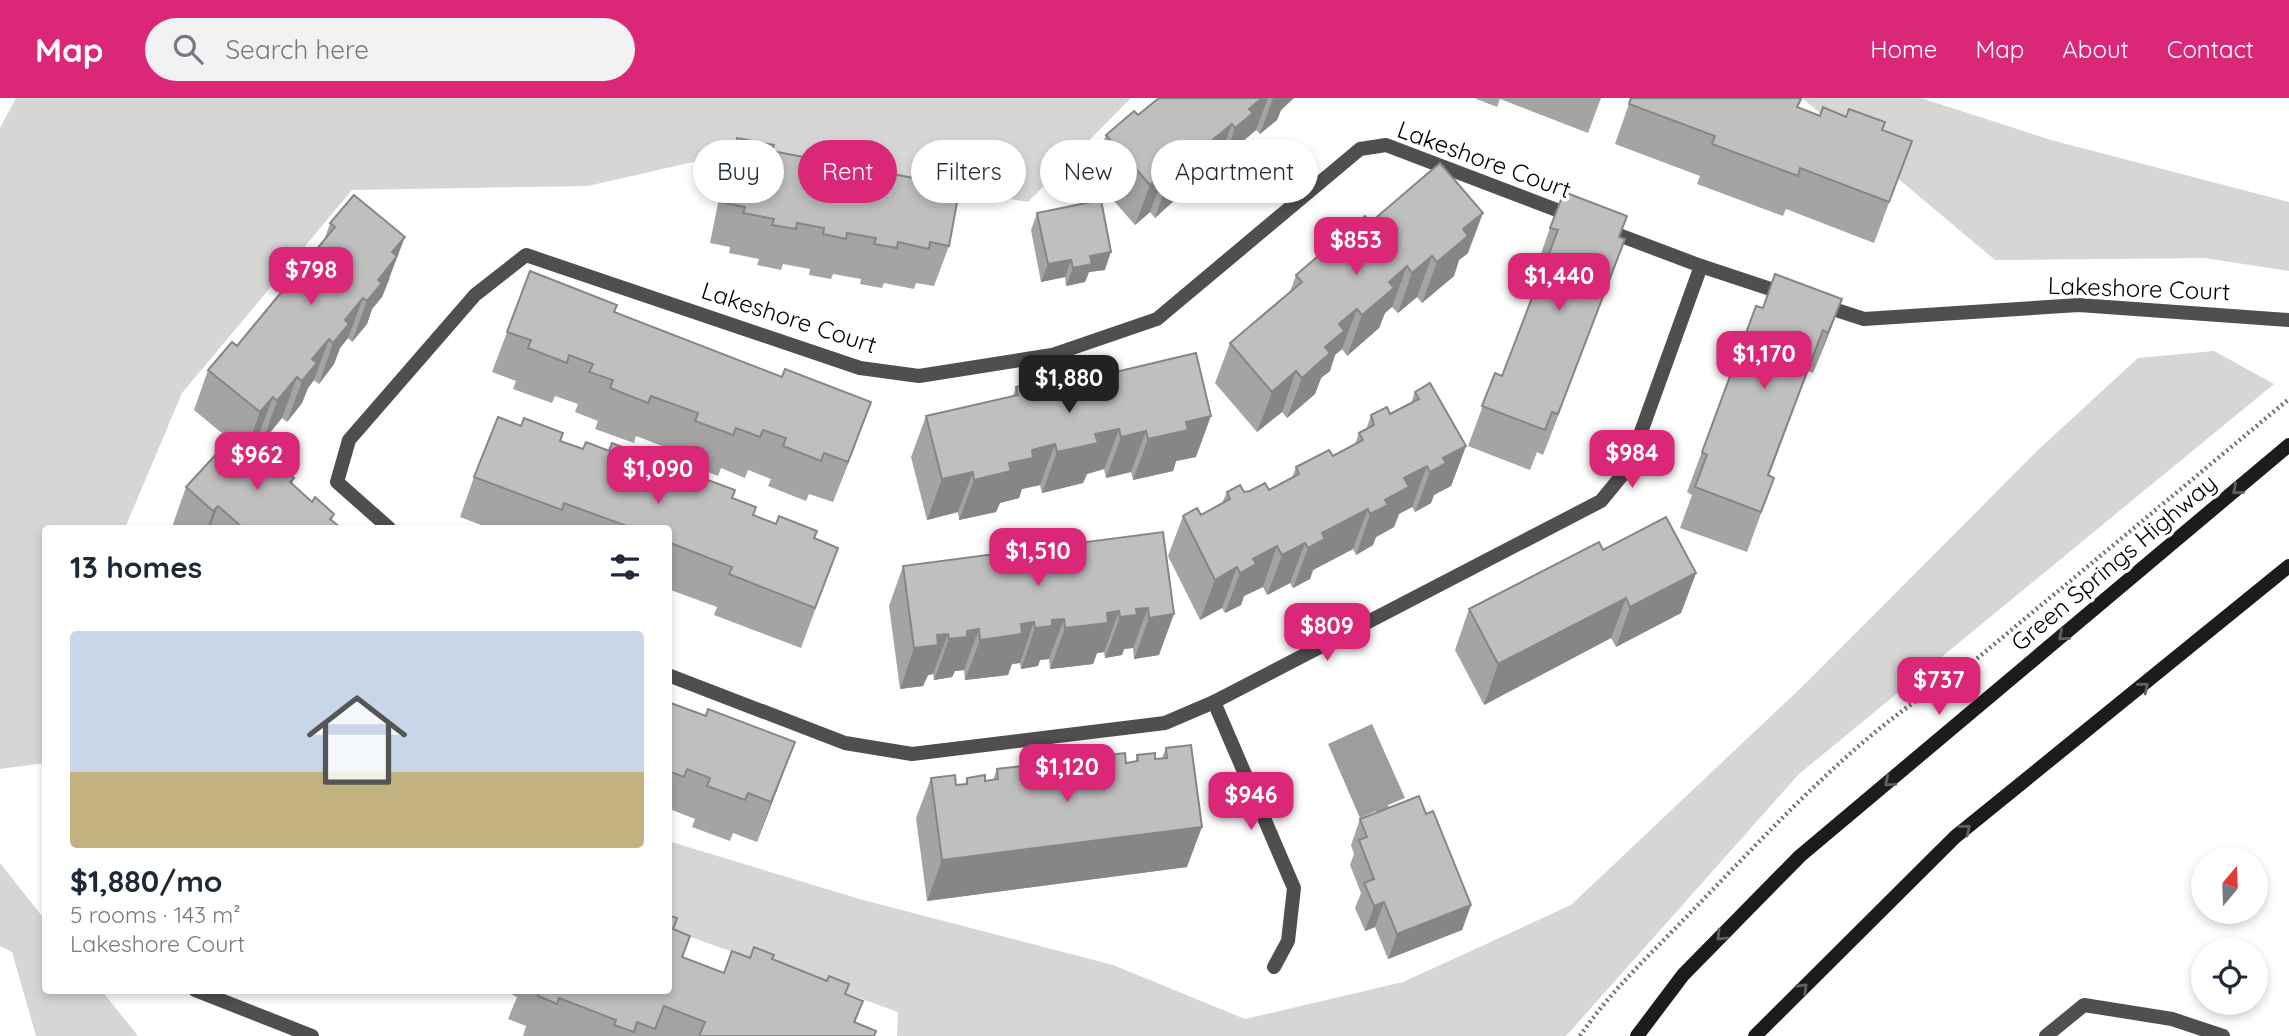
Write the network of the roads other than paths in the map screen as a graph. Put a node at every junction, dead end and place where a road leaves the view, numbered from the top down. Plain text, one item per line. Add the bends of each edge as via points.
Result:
1 (1701, 266) junction
2 (2289, 320) edge
3 (2289, 445) edge
4 (386, 525) edge
5 (2289, 566) edge
6 (672, 677) edge
7 (1214, 702) junction
8 (1274, 967) dead end
9 (205, 994) edge
10 (312, 1036) edge
11 (1637, 1036) edge
12 (1755, 1036) edge
13 (2046, 1036) edge
14 (2223, 1036) edge

1 - 2 street, Lakeshore Court via 1864,319 2079,305
1 - 4 street, Lakeshore Court via 1386,145 1360,149 1157,319 1052,355 919,376 860,368 526,255 475,295 349,440 337,482
1 - 7 street via 1628,468 1601,501
3 -> 11 main road, Green Springs Highway via 1800,856 1683,975
12 -> 5 main road via 1955,838
6 - 7 street via 845,743 912,754 1165,723
7 - 8 street via 1294,888 1288,941
9 - 10 street
13 - 14 street via 2084,1005 2172,1019

